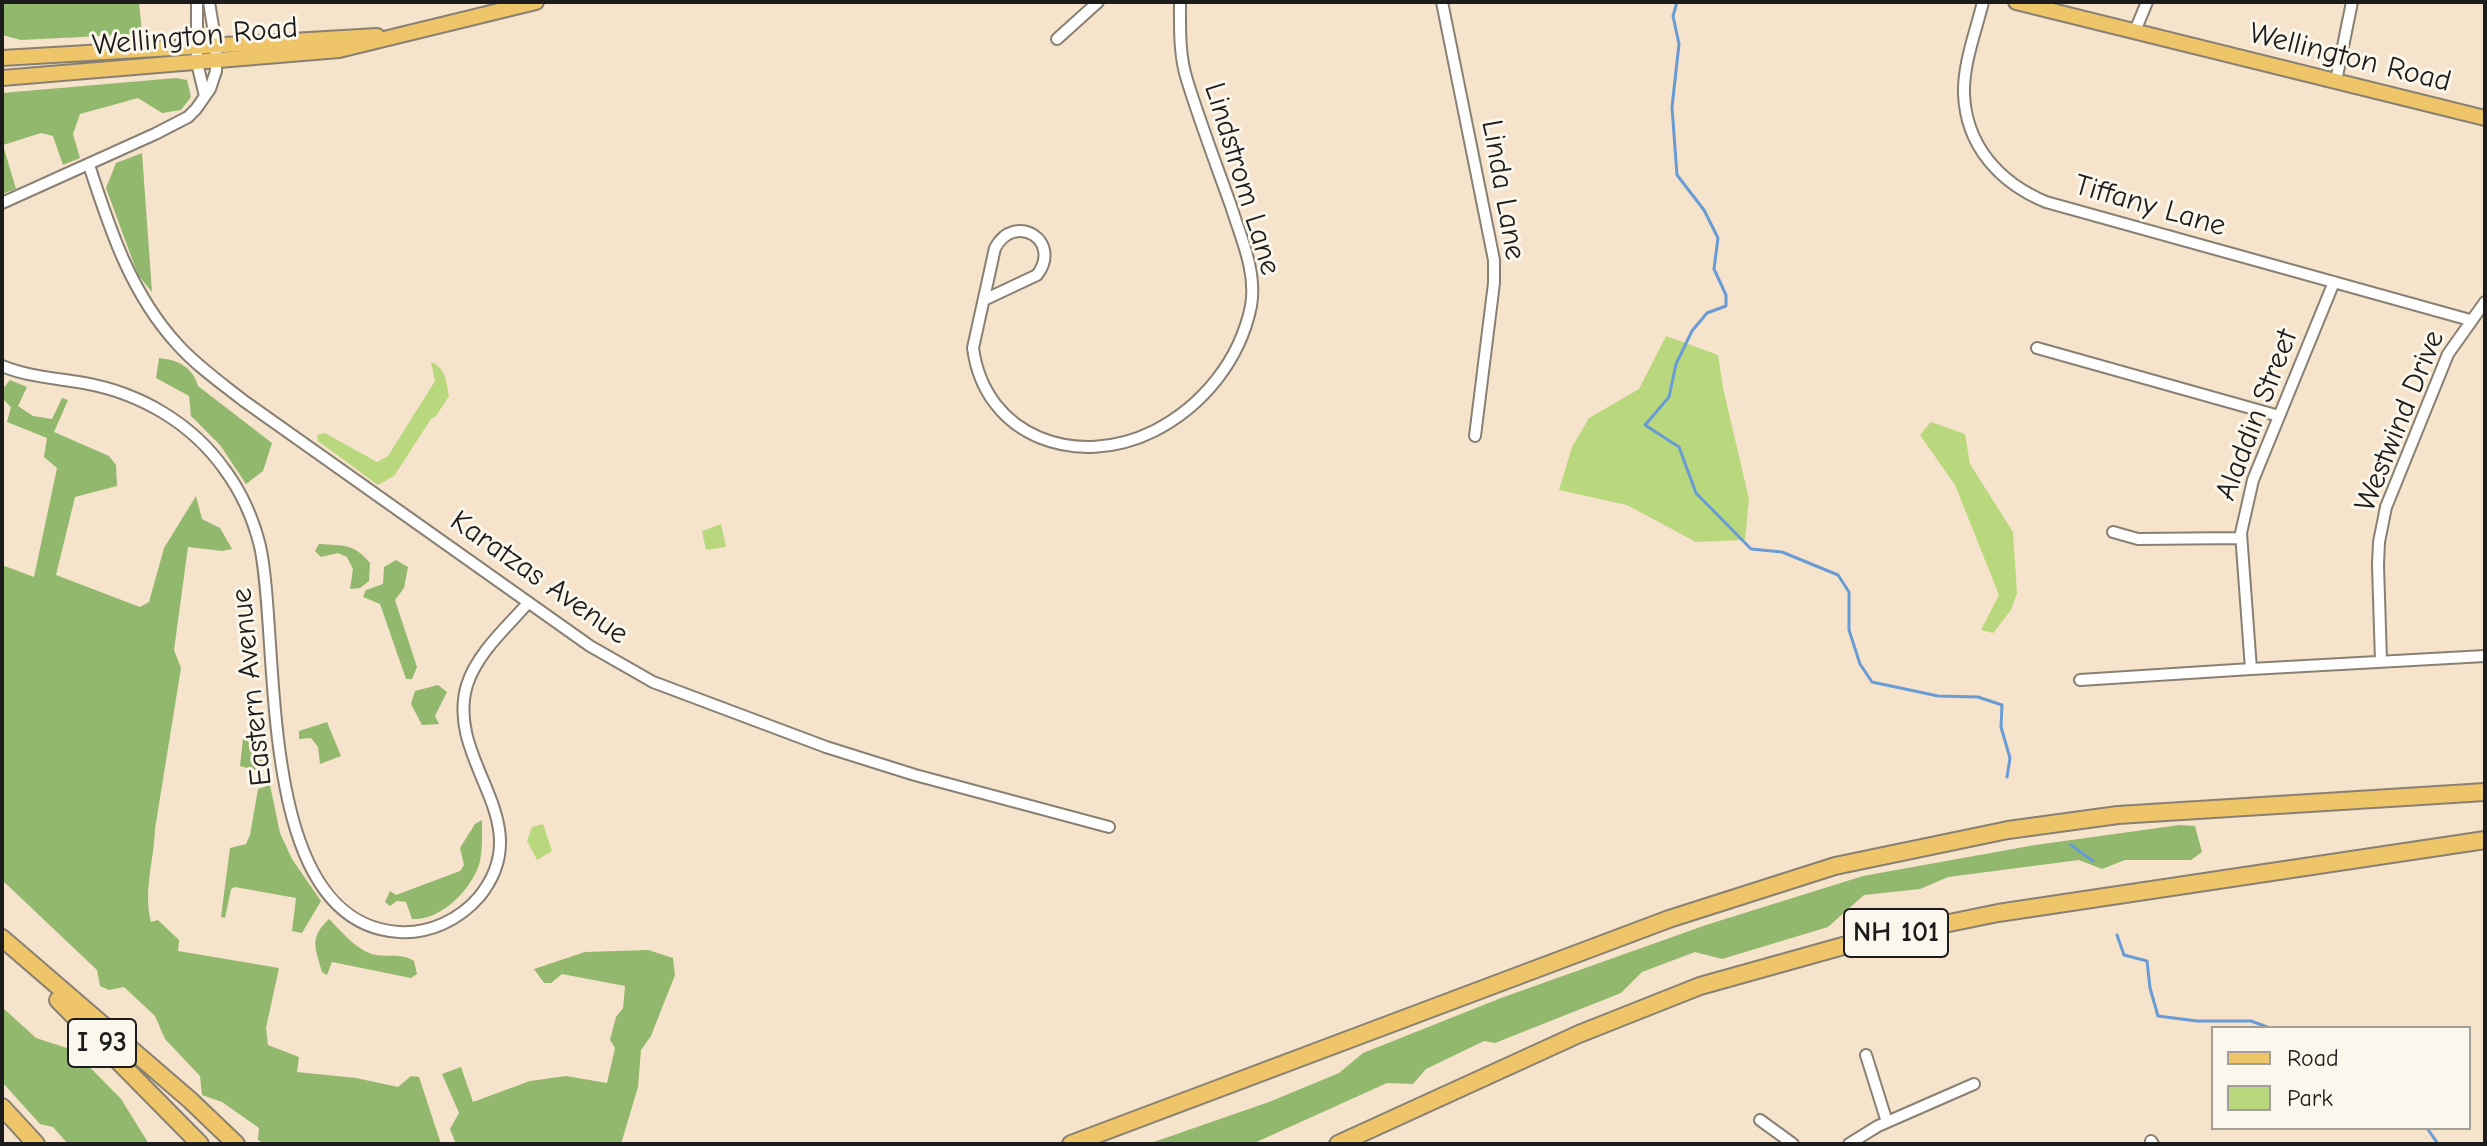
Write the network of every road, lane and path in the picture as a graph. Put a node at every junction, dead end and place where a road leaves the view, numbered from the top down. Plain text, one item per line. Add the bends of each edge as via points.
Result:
1 (197, 2) edge
2 (209, 2) edge
3 (536, 2) edge
4 (1098, 2) edge
5 (1180, 2) edge
6 (1442, 2) edge
7 (1983, 2) edge
8 (2016, 2) edge
9 (2147, 2) edge
10 (2352, 2) edge
11 (2135, 31) junction
12 (390, 36) junction
13 (1057, 39) dead end
14 (216, 45) junction
15 (197, 47) junction
16 (2, 58) edge
17 (217, 61) junction
18 (197, 63) junction
19 (2, 78) edge
20 (2336, 81) junction
21 (205, 96) junction
22 (2485, 118) edge
23 (89, 165) junction
24 (2, 203) edge
25 (2334, 282) junction
26 (984, 300) junction
27 (2485, 302) edge
28 (2470, 320) junction
29 (2037, 348) dead end
30 (2, 366) edge
31 (2279, 416) junction
32 (1475, 436) dead end
33 (2113, 532) dead end
34 (2241, 538) junction
35 (528, 603) junction
36 (2485, 656) edge
37 (2381, 661) junction
38 (2251, 669) junction
39 (2080, 680) dead end
40 (2485, 792) edge
41 (1109, 827) dead end
42 (2485, 840) edge
43 (2, 938) edge
44 (2, 945) edge
45 (1866, 1055) dead end
46 (1974, 1084) dead end
47 (2, 1107) edge
48 (1760, 1120) dead end
49 (1887, 1122) junction
50 (36, 1144) edge
51 (200, 1144) edge
52 (236, 1144) edge
53 (1071, 1144) edge
54 (1338, 1144) edge
55 (1793, 1144) edge
56 (1849, 1144) edge

1 - 15 street
2 - 14 street
3 - 12 main road, Wellington Road
4 - 13 street
5 - 26 street, Lindstrom Lane via 1187,80 1253,279 1244,334 1225,370 1178,415 1141,436 1093,446 1046,440 1017,427 985,390 973,348
6 - 32 street, Linda Lane via 1494,260
7 - 25 street, Tiffany Lane via 1964,94 1976,140 2003,178 2046,202
8 - 11 main road, Wellington Road
9 - 11 street
10 - 20 street
11 - 20 main road, Wellington Road
12 - 14 main road, Wellington Road
12 - 17 main road, Wellington Road via 339,50
14 - 15 main road, Wellington Road
14 - 17 street
15 - 16 main road, Wellington Road
15 - 18 street
17 - 18 main road, Wellington Road
17 - 21 street via 215,81
18 - 19 main road, Wellington Road
18 - 21 street
20 - 22 main road, Wellington Road
21 - 23 street via 188,117
23 - 24 street
23 - 35 street, Karatzas Avenue via 134,285 178,345 244,401
25 - 28 street, Tiffany Lane
25 - 31 street, Aladdin Street
26 - 26 street, Lindstrom Lane via 1037,275 1045,259 1035,236 1012,231 999,240
27 - 28 street, Westwind Drive
28 - 37 street, Westwind Drive via 2443,365 2383,519 2378,565
29 - 31 street
30 - 35 street, Eastern Avenue via 107,389 151,406 200,441 233,480 260,546 275,731 291,810 321,882 342,909 363,923 399,932 442,925 471,905 491,877 499,821 465,733 464,697 476,665
31 - 34 street, Aladdin Street via 2253,480
33 - 34 street via 2138,539
34 - 38 street, Aladdin Street
35 - 41 street, Karatzas Avenue via 619,664 702,702 900,770
36 - 37 street
37 - 38 street
38 - 39 street
40 - 53 highway, NH 101 via 2118,815 2008,830 1835,866 1669,919
42 - 54 highway, NH 101 via 2014,911 1861,941 1700,986 1579,1034
43 - 52 highway
44 - 51 highway, I 93
45 - 49 street
46 - 49 street
47 - 50 highway
48 - 55 street
49 - 56 street

